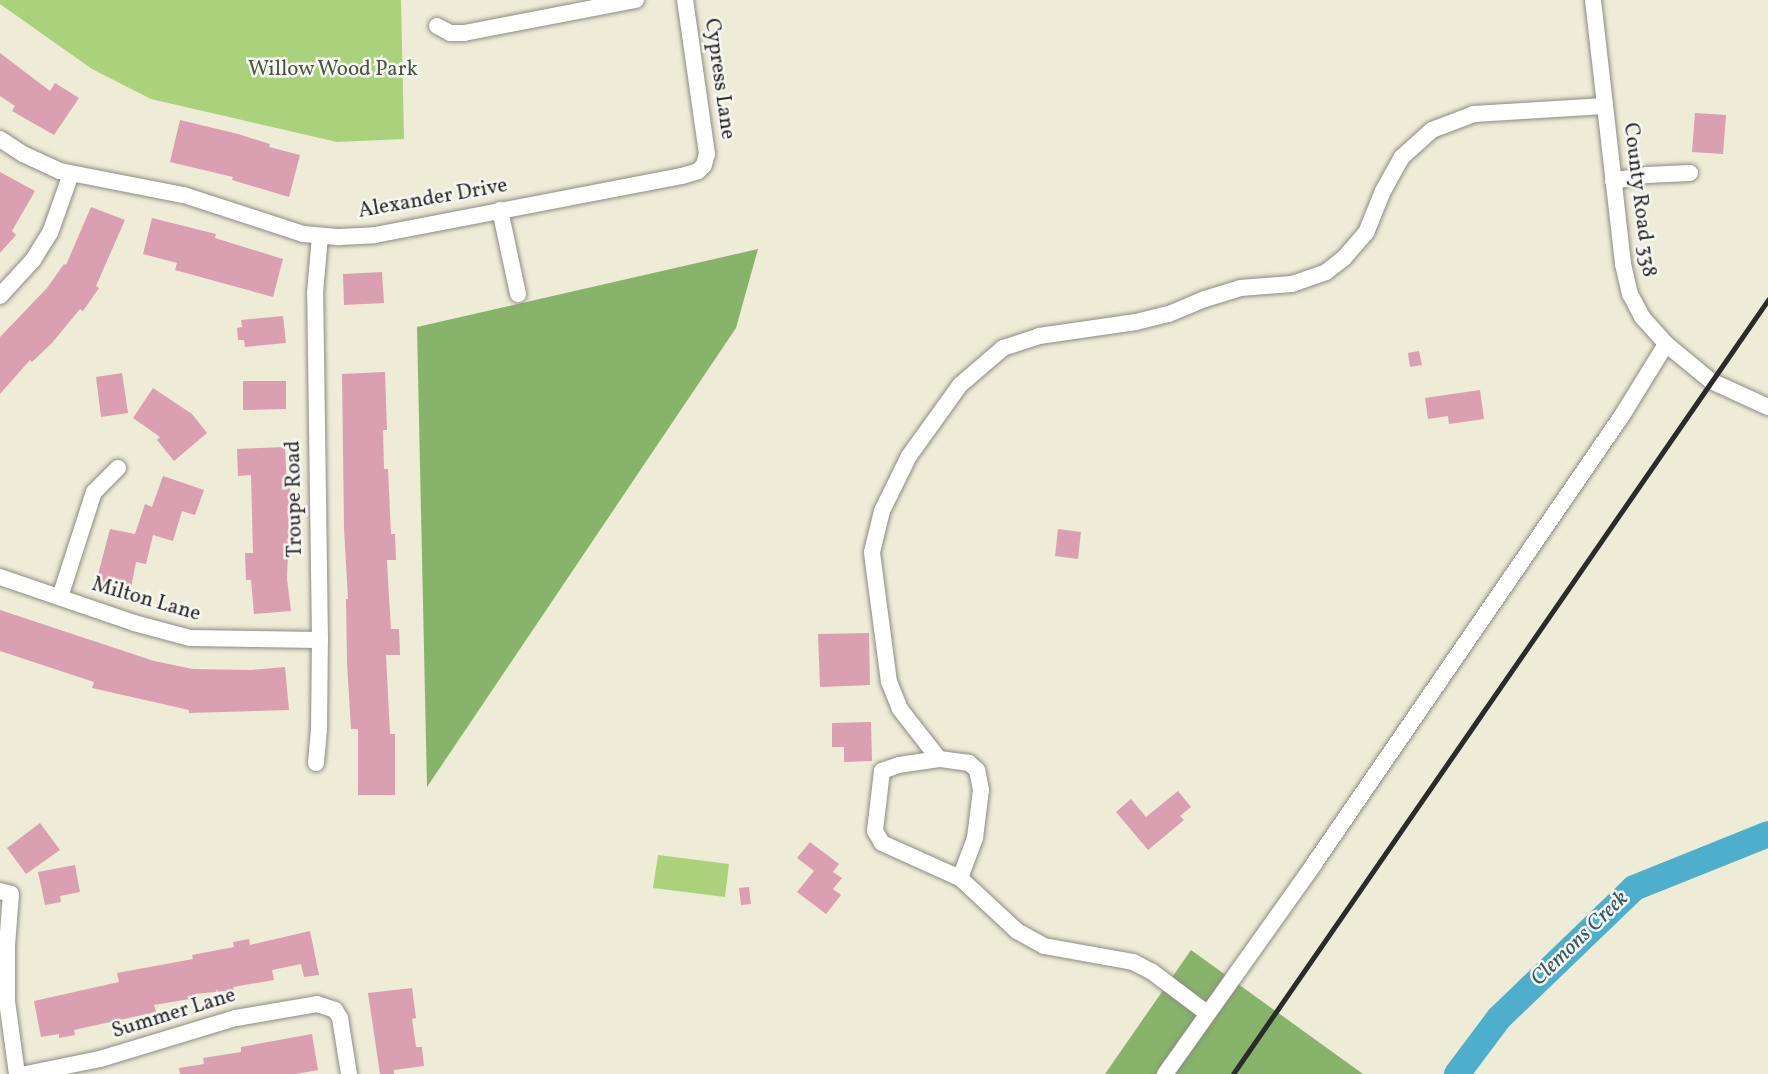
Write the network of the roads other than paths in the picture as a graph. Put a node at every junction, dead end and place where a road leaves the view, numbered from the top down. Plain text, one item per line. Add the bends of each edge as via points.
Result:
1 (636, 0) edge
2 (686, 0) edge
3 (1593, 0) edge
4 (437, 26) dead end
5 (1605, 106) junction
6 (0, 139) edge
7 (704, 165) joint
8 (1690, 173) dead end
9 (71, 174) junction
10 (1613, 181) junction
11 (500, 210) junction
12 (320, 236) junction
13 (518, 294) dead end
14 (0, 296) edge
15 (1666, 344) junction
16 (1768, 407) edge
17 (118, 468) dead end
18 (0, 577) edge
19 (60, 597) junction
20 (320, 640) junction
21 (939, 759) junction
22 (315, 763) dead end
23 (960, 878) junction
24 (6, 892) edge
25 (1207, 1013) junction
26 (18, 1074) edge
27 (26, 1074) edge
28 (349, 1074) edge
29 (1164, 1074) edge

1 - 4 street via 464,33 450,33
2 - 7 street, Cypress Lane via 706,145
3 - 5 street, County Road 338
5 - 10 street, County Road 338
5 - 21 street via 1474,114 1432,130 1402,157 1366,233 1326,272 1292,284 1240,288 1136,322 1039,336 1003,348 960,385 909,456 882,511 872,552 889,682 900,708
6 - 9 street, Alexander Drive via 36,161
7 - 11 street, Alexander Drive via 682,176
8 - 10 street
9 - 12 street, Alexander Drive via 184,195 273,226
9 - 14 street via 50,233 33,260
10 - 15 street, County Road 338 via 1630,294 1642,317
11 - 12 street, Alexander Drive via 375,235
11 - 13 street
12 - 20 street, Troupe Road via 315,293
15 - 16 street, County Road 338 via 1711,381
15 - 25 street via 1623,414
17 - 19 street via 94,492
18 - 19 street, Milton Lane
19 - 20 street, Milton Lane via 190,638
20 - 22 street, Troupe Road
21 - 23 street via 969,763 977,770 981,790 975,838
21 - 23 street via 882,771 875,831 882,843
23 - 25 street via 1017,931 1044,946 1133,962
24 - 26 street via 7,1001
25 - 29 street
27 - 28 street, Summer Lane via 100,1059 216,1023 317,1004 335,1010 343,1028

